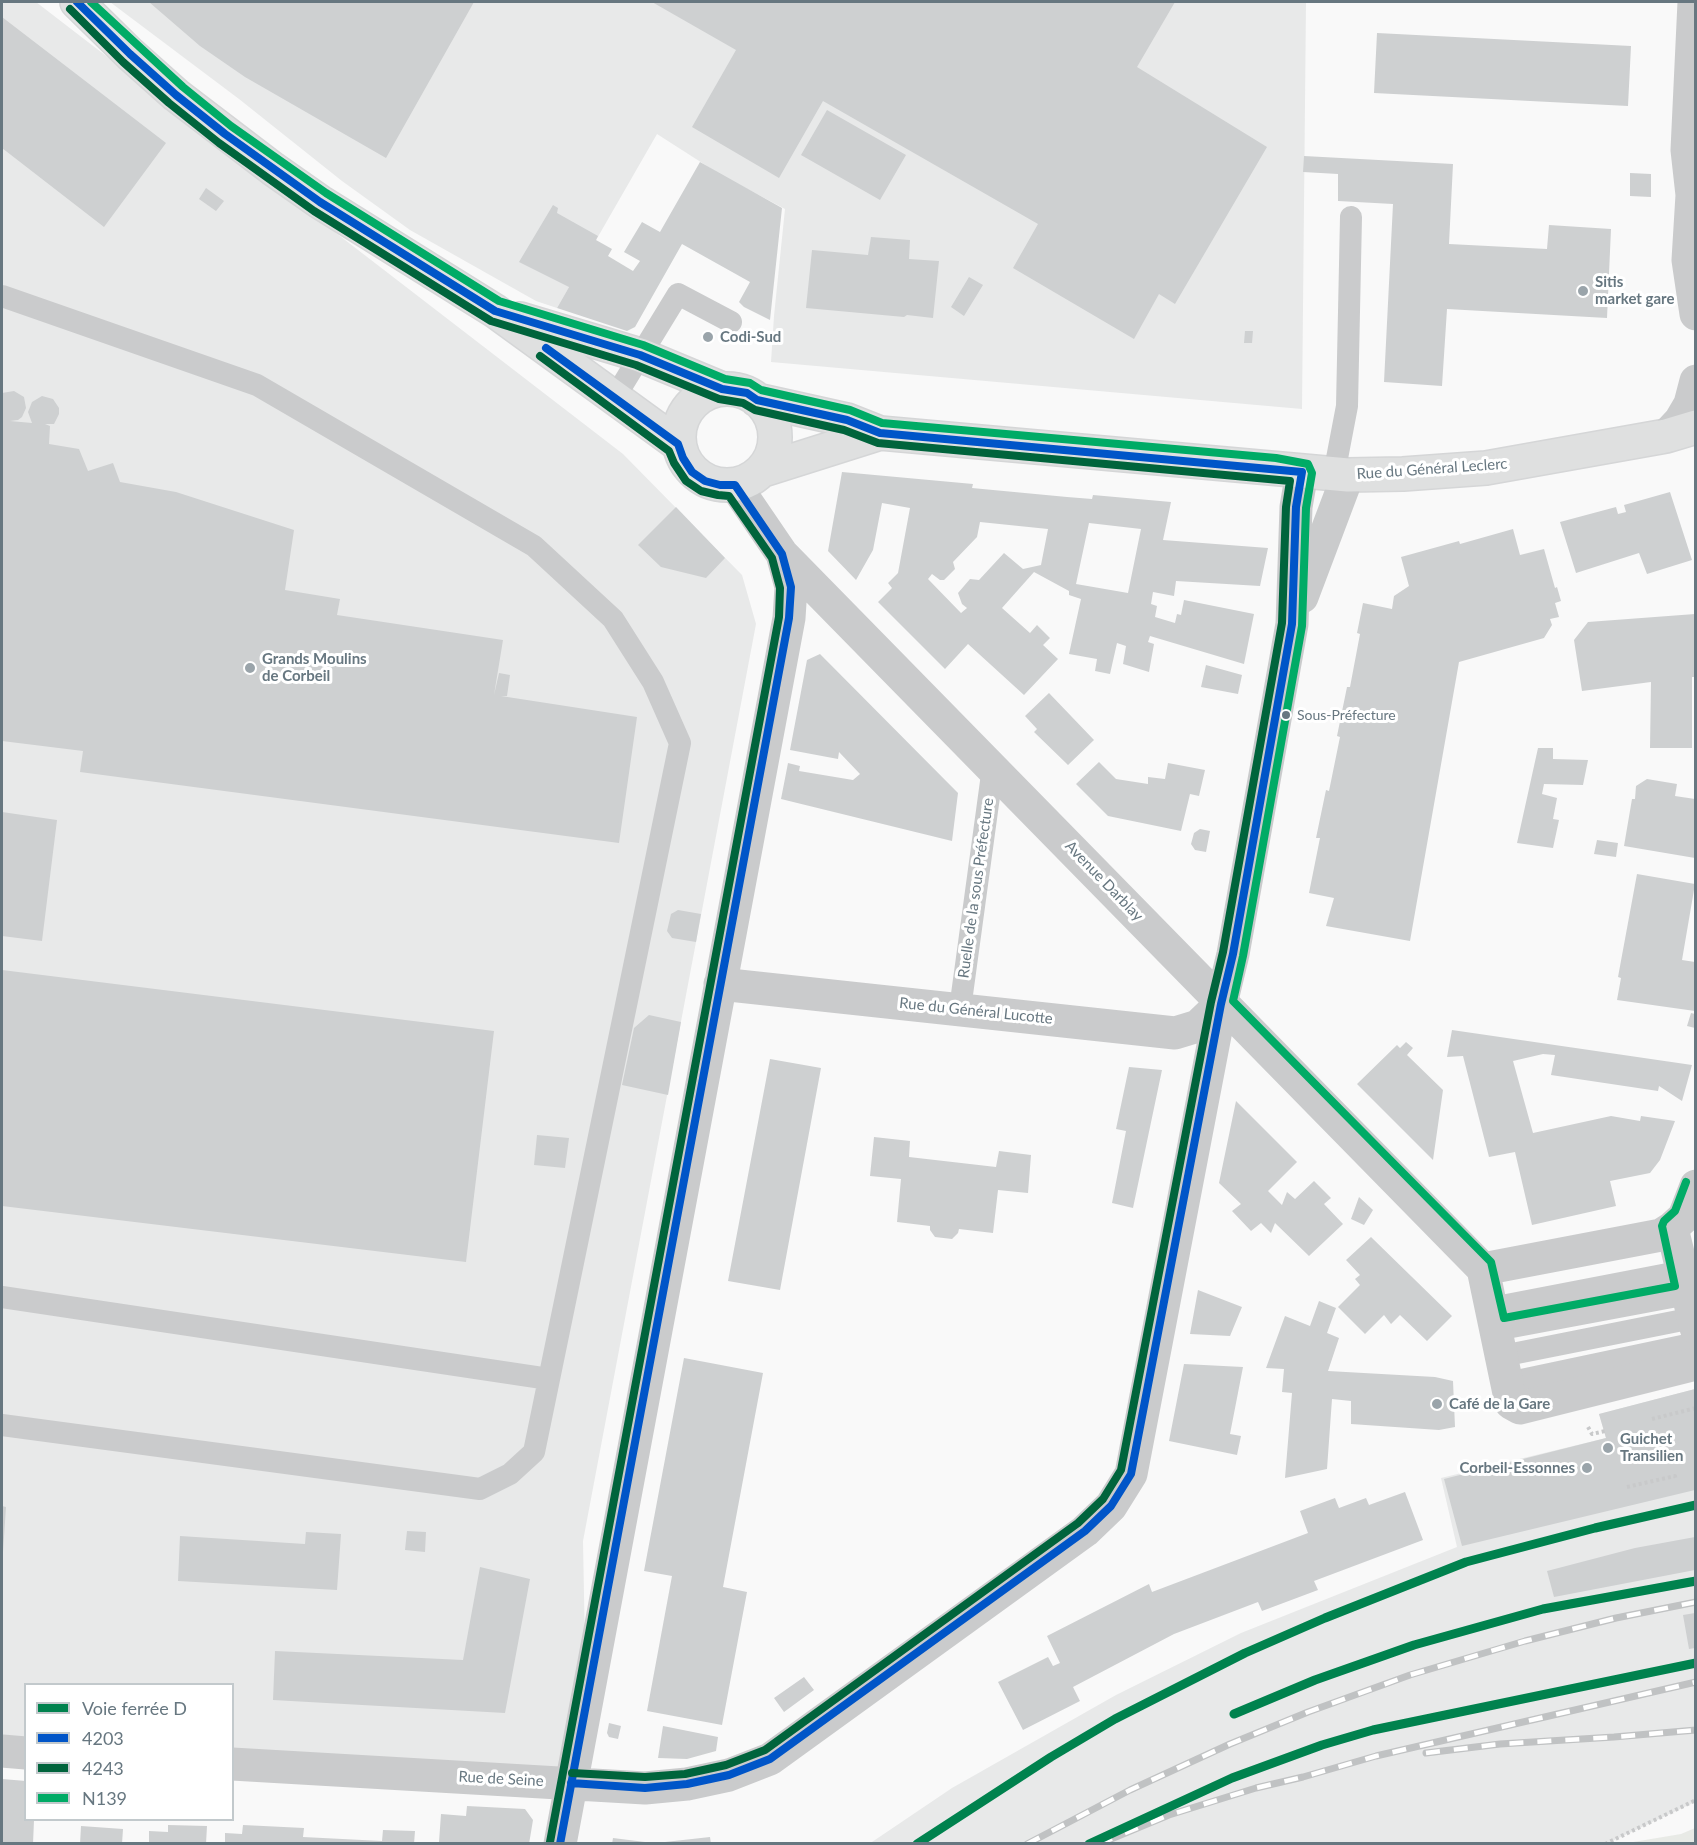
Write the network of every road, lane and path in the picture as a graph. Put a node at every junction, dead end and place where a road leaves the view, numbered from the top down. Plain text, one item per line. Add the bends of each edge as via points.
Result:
1 (77, 2) edge
2 (1694, 2) edge
3 (1694, 202) edge
4 (1351, 218) dead end
5 (2, 296) edge
6 (495, 311) junction
7 (1695, 314) edge
8 (731, 322) dead end
9 (640, 355) junction
10 (1695, 381) edge
11 (722, 389) junction
12 (615, 397) junction
13 (757, 400) junction
14 (1681, 431) edge
15 (880, 433) junction
16 (678, 444) junction
17 (1302, 472) junction
18 (1341, 474) junction
19 (749, 477) junction
20 (782, 554) junction
21 (1292, 624) junction
22 (993, 767) junction
23 (720, 984) junction
24 (1221, 1004) junction
25 (960, 1009) junction
26 (1695, 1186) edge
27 (1659, 1232) junction
28 (1483, 1269) junction
29 (2, 1297) edge
30 (1690, 1327) edge
31 (1499, 1344) junction
32 (549, 1379) junction
33 (1695, 1408) edge
34 (1652, 1419) dead end
35 (2, 1425) edge
36 (1676, 1480) dead end
37 (1627, 1487) dead end
38 (2, 1751) edge
39 (24, 1753) edge
40 (234, 1764) edge
41 (571, 1783) junction
42 (1695, 1800) edge
43 (560, 1844) edge
44 (1605, 1844) edge

1 - 6 main road via 169,88 235,141 320,202
2 - 3 street via 1687,150
3 - 7 street via 1688,260
4 - 18 lane via 1347,406
5 - 32 lane via 257,385 534,546 613,619 653,682 680,743
6 - 9 main road
6 - 12 main road
8 - 9 lane via 678,294
9 - 11 main road
9 - 12 lane
10 - 14 street via 1690,404 1680,421
11 - 13 main road
11 - 16 main road via 694,401 684,414
12 - 16 main road
13 - 15 main road, Rue du Général Leclerc via 847,420
13 - 19 main road via 774,426 775,442 771,456
14 - 18 main road, Rue du Général Leclerc via 1486,468
15 - 17 main road, Rue du Général Leclerc
15 - 19 main road, Rue du Général Leclerc
16 - 19 main road via 692,472 705,481 720,485
17 - 18 main road, Rue du Général Leclerc
17 - 21 street, Rue de Seine via 1296,507
18 - 21 street, Rue de Seine
19 - 20 street, Avenue Darblay
20 - 22 street, Avenue Darblay
20 - 23 street via 792,586 789,618
21 - 24 street, Rue de Seine
22 - 24 street, Avenue Darblay
22 - 25 lane, Ruelle de la sous Préfecture
23 - 25 street, Rue du Général Lucotte
23 - 41 street
24 - 25 street, Rue du Général Lucotte via 1198,1026 1175,1033
24 - 28 street, Avenue Darblay
24 - 41 street, Rue de Seine via 1131,1474 1111,1506 1085,1531 770,1759 729,1775 687,1784 645,1788
26 - 27 street via 1684,1217
27 - 28 street
27 - 30 street
28 - 31 street
29 - 32 lane
30 - 31 lane
30 - 31 lane
30 - 31 street via 1568,1396 1520,1408 1511,1403
32 - 35 lane via 534,1452 510,1474 480,1489
33 - 34 path
36 - 37 path via 1675,1476
38 - 39 street
40 - 41 street, Rue de Seine
41 - 43 street
42 - 44 path

